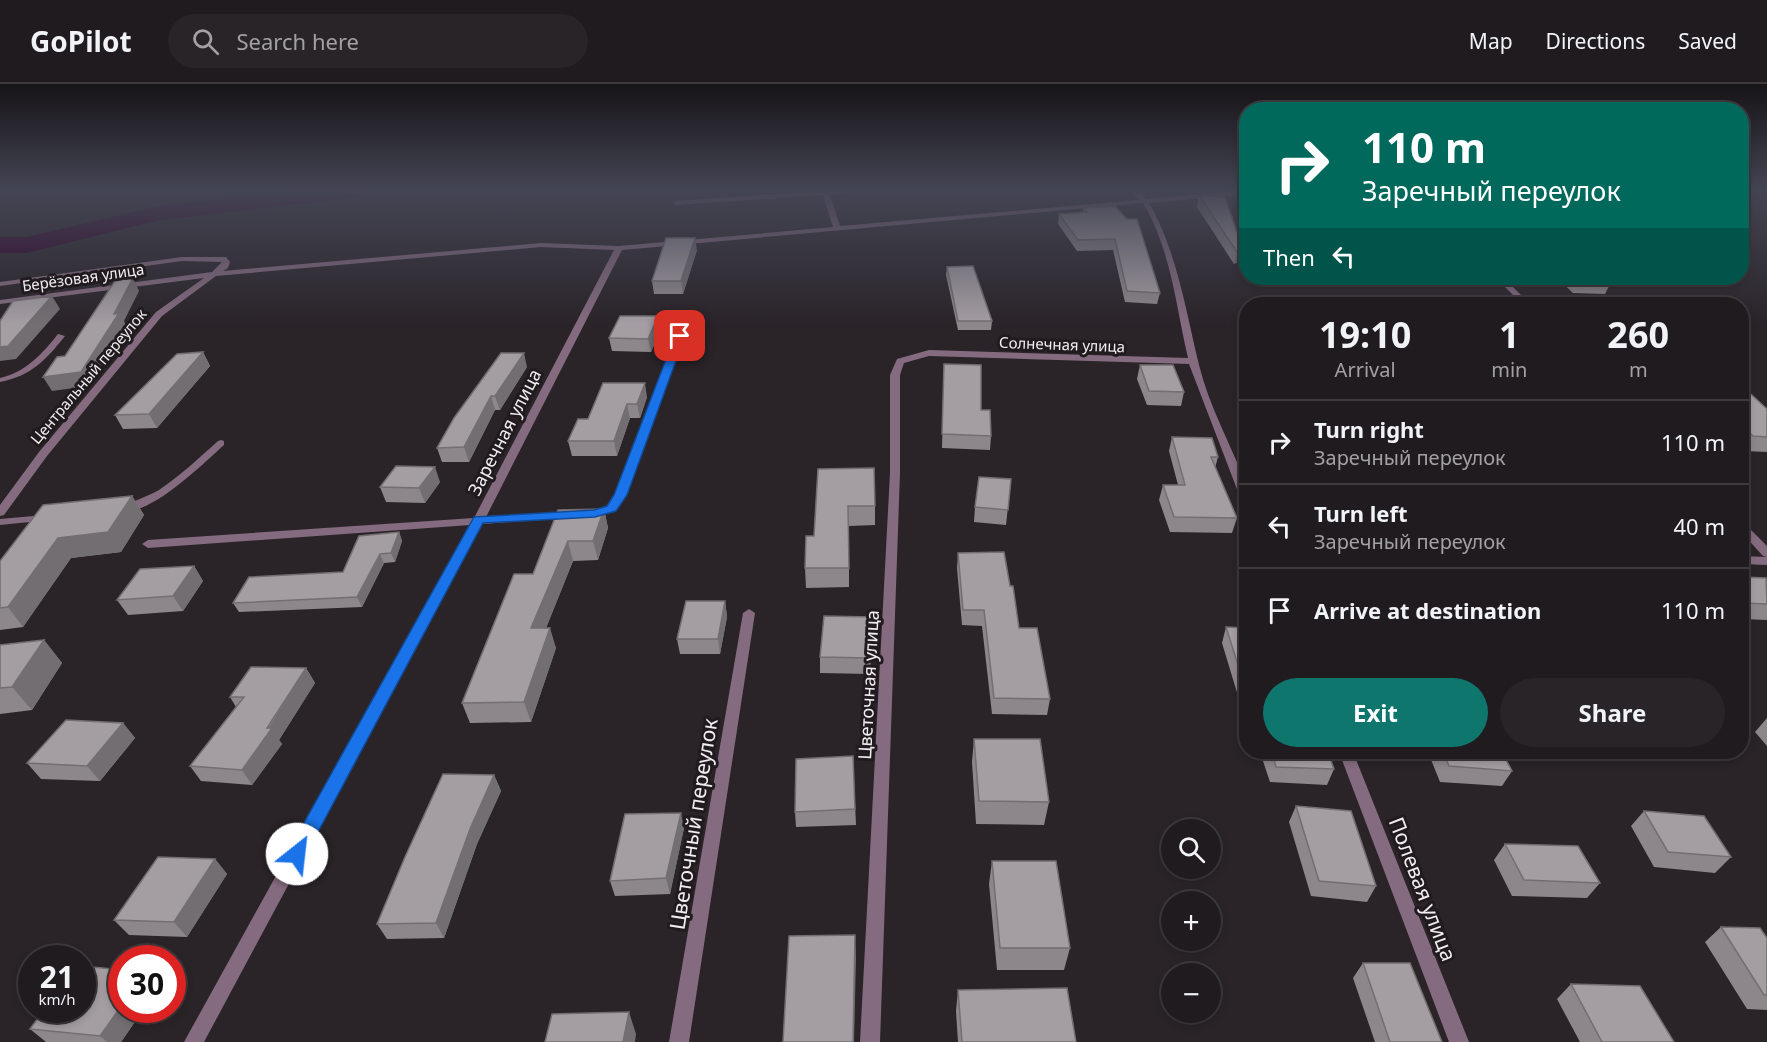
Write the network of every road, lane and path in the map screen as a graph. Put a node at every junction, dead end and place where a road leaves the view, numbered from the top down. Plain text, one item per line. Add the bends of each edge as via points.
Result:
1 (764, 235) edge
2 (1160, 235) edge
3 (619, 248) junction
4 (214, 274) junction
5 (0, 284) edge
6 (1507, 285) edge
7 (1519, 297) edge
8 (0, 302) edge
9 (62, 336) dead end
10 (680, 336) dead end
11 (929, 353) joint
12 (1194, 361) junction
13 (0, 380) edge
14 (221, 443) dead end
15 (1239, 479) edge
16 (110, 512) edge
17 (0, 513) edge
18 (55, 517) edge
19 (479, 520) junction
20 (0, 522) edge
21 (1749, 534) edge
22 (148, 544) dead end
23 (1767, 553) edge
24 (1749, 560) edge
25 (1767, 561) edge
26 (749, 613) dead end
27 (1349, 759) edge
28 (194, 1042) edge
29 (679, 1042) edge
30 (870, 1042) edge
31 (1459, 1042) edge

1 - 3 street, Берёзовая улица
2 - 12 street via 1178,286
3 - 4 street, Берёзовая улица via 541,245
3 - 19 street, Заречная улица
4 - 5 street via 225,266 223,259 182,260
4 - 8 street, Берёзовая улица
4 - 17 street, Центральный переулок via 159,314 43,454
6 - 7 street
9 - 13 lane via 35,366
10 - 19 street via 621,495 612,508 595,514
11 - 12 street, Солнечная улица
11 - 30 street, Цветочная улица via 900,361 895,375 895,473
12 - 15 street
14 - 16 lane via 162,494 142,505
18 - 20 lane
19 - 22 street
19 - 28 street, Заречная улица
21 - 23 street
24 - 25 street
26 - 29 street, Цветочный переулок
27 - 31 street, Полевая улица

